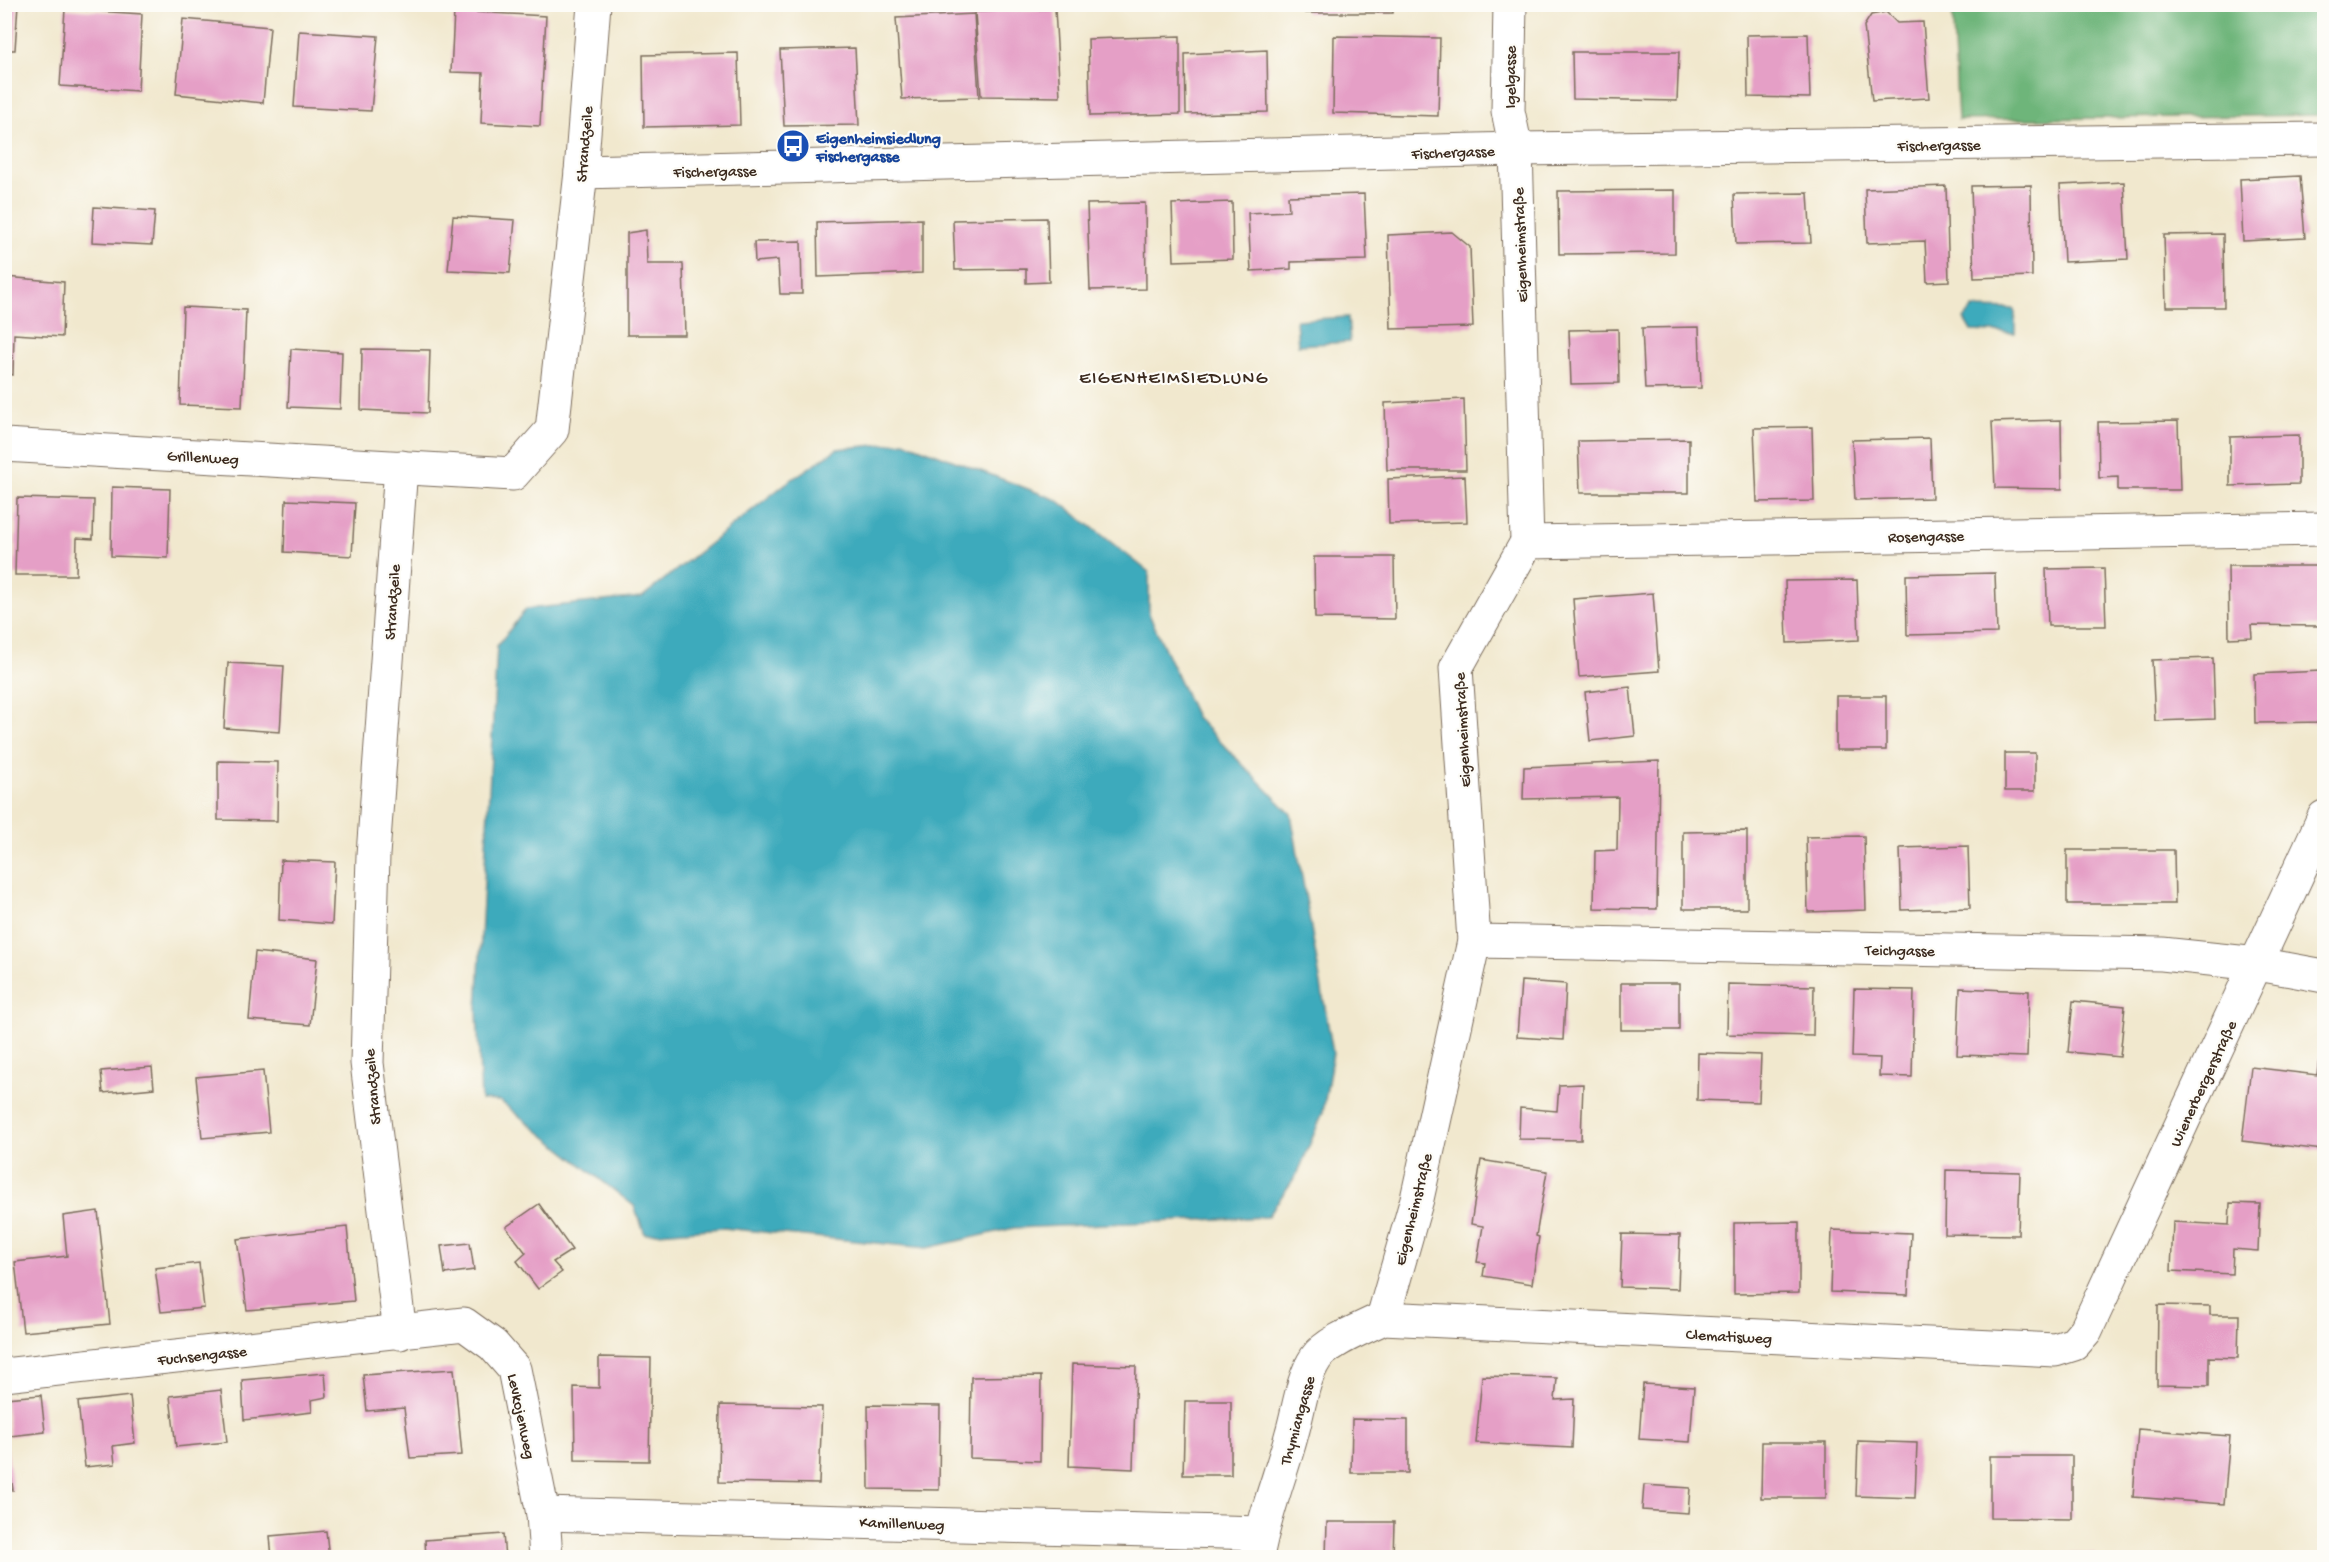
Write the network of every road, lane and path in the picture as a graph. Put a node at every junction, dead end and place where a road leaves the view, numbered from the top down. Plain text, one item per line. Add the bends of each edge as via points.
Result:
1 (594, 4) edge
2 (1510, 4) edge
3 (2325, 139) edge
4 (1516, 149) junction
5 (581, 172) junction
6 (4, 446) edge
7 (401, 467) junction
8 (2325, 529) edge
9 (1527, 542) junction
10 (2325, 818) edge
11 (1474, 941) junction
12 (2258, 964) junction
13 (2325, 976) edge
14 (1383, 1318) junction
15 (400, 1333) junction
16 (2073, 1344) joint
17 (4, 1375) edge
18 (543, 1514) junction
19 (1259, 1545) edge
20 (546, 1557) edge

1 - 5 street, Strandzeile
2 - 4 street, Igelgasse via 1509,111
3 - 4 street, Fischergasse
4 - 5 street, Fischergasse
4 - 9 street, Eigenheimstraße
5 - 7 street, Strandzeile via 552,430 513,474
6 - 7 street, Grillenweg
7 - 15 street, Strandzeile via 373,855 367,1063
8 - 9 street, Rosengasse
9 - 11 street, Eigenheimstraße via 1456,668
10 - 12 street, Wienerbergerstraße
11 - 12 street, Teichgasse via 2162,954
11 - 14 street, Eigenheimstraße via 1417,1199
12 - 13 street, Teichgasse
12 - 16 street, Wienerbergerstraße via 2086,1330
14 - 16 street, Clematisweg via 2055,1350
14 - 19 street, Thymiangasse via 1317,1357 1309,1372
15 - 17 street, Fuchsengasse
15 - 18 street, Levkojenweg via 464,1324 494,1345 514,1369
18 - 19 street, Kamillenweg
18 - 20 street, Levkojenweg

